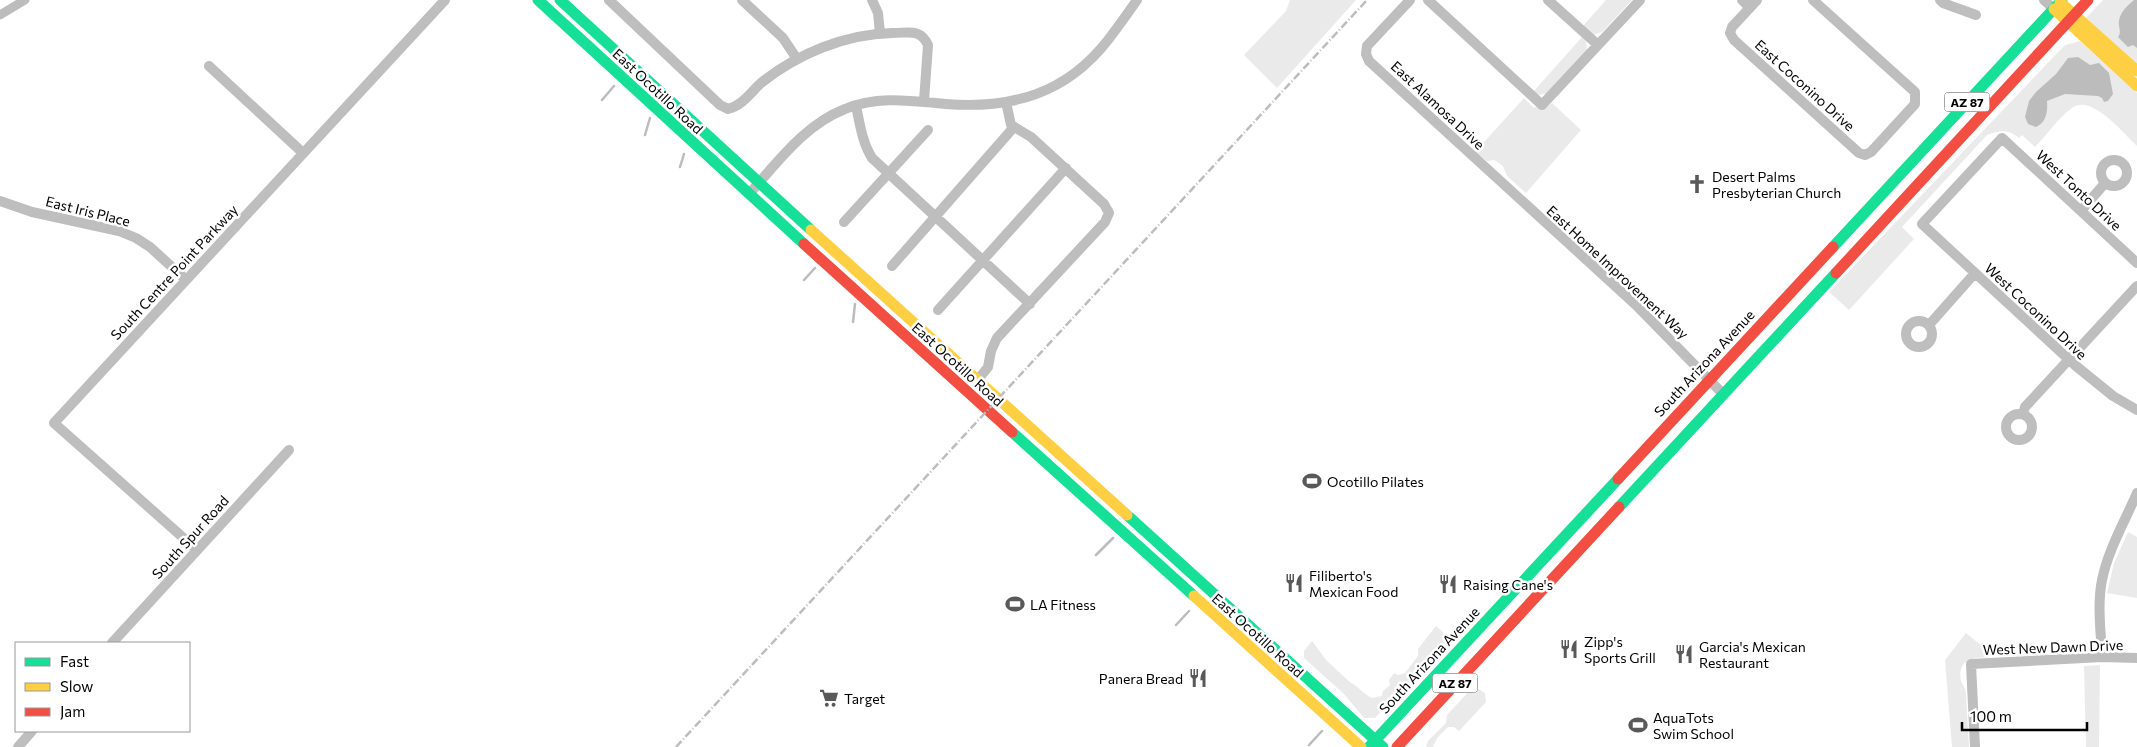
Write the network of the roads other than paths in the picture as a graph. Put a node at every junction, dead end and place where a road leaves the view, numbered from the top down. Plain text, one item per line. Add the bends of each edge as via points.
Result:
1 (444, 0) edge
2 (538, 0) edge
3 (560, 0) edge
4 (609, 0) edge
5 (742, 0) edge
6 (872, 0) edge
7 (1137, 0) edge
8 (1410, 0) edge
9 (1428, 0) edge
10 (1548, 0) edge
11 (1640, 0) edge
12 (1742, 0) edge
13 (1813, 0) edge
14 (1940, 0) edge
15 (2044, 0) edge
16 (2088, 0) edge
17 (2059, 3) edge
18 (1753, 4) edge
19 (1976, 15) dead end
20 (2071, 18) junction
21 (880, 34) junction
22 (1598, 45) junction
23 (797, 59) junction
24 (209, 66) dead end
25 (2137, 71) edge
26 (2137, 86) edge
27 (924, 101) junction
28 (1006, 102) junction
29 (856, 106) junction
30 (1014, 127) junction
31 (928, 130) dead end
32 (303, 153) junction
33 (1066, 168) junction
34 (888, 174) junction
35 (1492, 174) joint
36 (759, 182) junction
37 (2105, 183) dead end
38 (749, 194) junction
39 (0, 201) edge
40 (2081, 211) junction
41 (935, 217) junction
42 (844, 222) dead end
43 (1922, 224) joint
44 (982, 259) junction
45 (2137, 263) edge
46 (892, 266) dead end
47 (1975, 273) junction
48 (185, 279) junction
49 (2137, 286) edge
50 (1030, 304) junction
51 (938, 310) dead end
52 (1929, 325) dead end
53 (2069, 360) junction
54 (1709, 379) junction
55 (977, 380) junction
56 (1723, 394) junction
57 (2137, 410) edge
58 (2023, 414) dead end
59 (289, 450) dead end
60 (2137, 493) edge
61 (197, 550) junction
62 (1223, 603) junction
63 (1213, 615) junction
64 (113, 642) edge
65 (2102, 657) junction
66 (2137, 658) edge
67 (31, 732) edge
68 (1375, 745) edge
69 (18, 747) edge
70 (1361, 747) edge
71 (1397, 747) edge
72 (1975, 747) edge

1 - 32 street, South Centre Point Parkway
2 - 38 main road, East Ocotillo Road
3 - 36 main road, East Ocotillo Road
4 - 23 street via 728,109 736,107 760,84
5 - 23 street via 782,38
6 - 21 street via 878,13
7 - 28 street via 1092,59 1070,77 1049,90
8 - 35 street, East Alamosa Drive via 1367,46 1369,61
9 - 22 street via 1542,105
10 - 22 street
11 - 22 street
12 - 18 street
13 - 18 street, East Coconino Drive via 1916,92 1916,102 1865,155 1734,40 1730,32 1732,27
14 - 19 street
15 - 17 street
16 - 20 main road
17 - 20 main road
17 - 54 main road, South Arizona Avenue / AZ 87
20 - 25 main road
20 - 26 main road
20 - 56 main road, AZ 87
21 - 23 street via 846,40
21 - 27 street via 920,33 924,38 928,45
24 - 32 street
27 - 28 street via 964,104
27 - 29 street via 885,100
28 - 30 street via 1009,122
29 - 34 street via 866,148
29 - 36 street via 845,108 805,134
30 - 33 street via 1028,134
30 - 41 street
31 - 34 street
32 - 48 street, South Centre Point Parkway
33 - 44 street
33 - 50 street via 1108,207 1109,216
34 - 41 street
34 - 42 street
35 - 54 street, East Home Improvement Way via 1636,306
36 - 38 street
36 - 55 main road, East Ocotillo Road
37 - 40 street
38 - 63 main road, East Ocotillo Road
39 - 48 street, East Iris Place via 136,238
40 - 43 street, West Tonto Drive via 2002,138
40 - 45 street, West Tonto Drive
41 - 44 street
41 - 46 street
43 - 47 street, West Coconino Drive
44 - 50 street
44 - 51 street
47 - 52 street
47 - 53 street, West Coconino Drive
48 - 61 street, South Centre Point Parkway via 54,423
49 - 53 street
50 - 55 street via 994,343 988,367
53 - 57 street, West Coconino Drive via 2100,386
53 - 58 street via 2025,407
54 - 56 street, East Home Improvement Way
54 - 68 main road, South Arizona Avenue / AZ 87
55 - 62 main road, East Ocotillo Road
56 - 71 main road, AZ 87
59 - 61 street, South Spur Road
60 - 65 street via 2106,563 2102,580
61 - 64 street, South Spur Road
62 - 63 main road
62 - 68 main road, East Ocotillo Road
63 - 70 main road, East Ocotillo Road
65 - 66 street, West New Dawn Drive
65 - 72 street, West New Dawn Drive via 1971,664
67 - 69 street

